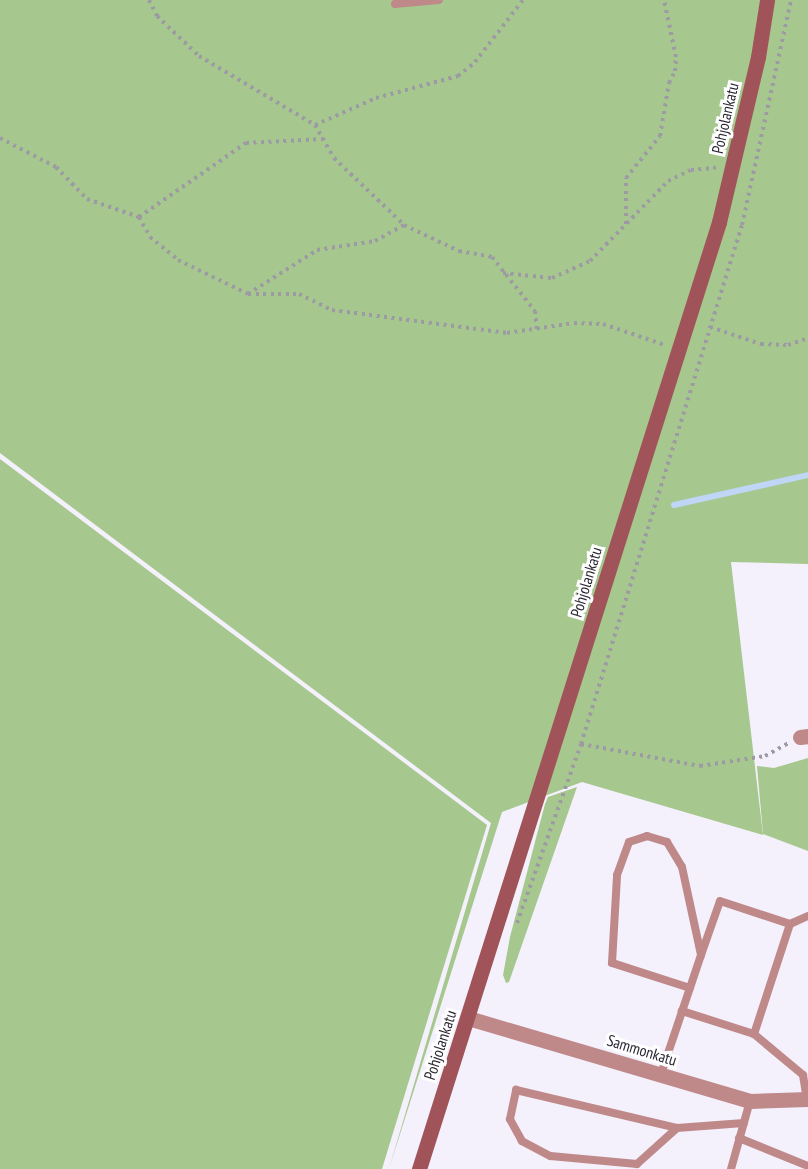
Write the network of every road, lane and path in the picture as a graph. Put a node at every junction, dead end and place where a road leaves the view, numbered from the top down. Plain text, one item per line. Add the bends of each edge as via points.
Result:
1 (150, 0) edge
2 (439, 0) edge
3 (523, 0) edge
4 (664, 0) edge
5 (767, 0) edge
6 (791, 0) edge
7 (395, 4) dead end
8 (315, 125) junction
9 (0, 138) edge
10 (323, 139) junction
11 (732, 167) junction
12 (139, 217) junction
13 (404, 225) junction
14 (627, 225) junction
15 (503, 273) junction
16 (248, 294) junction
17 (710, 327) junction
18 (537, 330) junction
19 (808, 338) edge
20 (679, 349) junction
21 (702, 356) junction
22 (804, 736) edge
23 (581, 744) junction
24 (808, 916) edge
25 (789, 924) junction
26 (513, 932) dead end
27 (701, 955) junction
28 (690, 988) junction
29 (682, 1011) junction
30 (468, 1018) junction
31 (754, 1034) junction
32 (661, 1074) junction
33 (808, 1099) edge
34 (750, 1101) junction
35 (744, 1123) junction
36 (677, 1128) junction
37 (740, 1138) junction
38 (808, 1166) edge
39 (419, 1169) edge
40 (731, 1169) edge

1 - 8 path via 157,16 199,56
2 - 7 lane
3 - 8 path via 475,62 458,76 376,98
4 - 14 path via 676,57 675,71 669,83 660,136 626,178
5 - 11 main road, Pohjolankatu
6 - 17 path via 742,225
8 - 10 path
9 - 12 path via 56,167 87,199
10 - 12 path via 246,143
10 - 13 path via 334,158
11 - 14 path via 691,170 668,181
11 - 20 main road, Pohjolankatu
12 - 16 path via 150,237 178,260
13 - 15 path via 459,251 492,257
13 - 16 path via 375,241 317,250
14 - 15 path via 590,261 552,278
15 - 18 path via 535,310
16 - 18 path via 299,294 332,310 507,333
17 - 19 path via 761,344 789,345
17 - 21 path
18 - 20 path via 574,323 603,324
20 - 21 path
20 - 30 main road, Pohjolankatu
21 - 23 path
22 - 23 path via 765,756 700,766
23 - 26 path
24 - 25 lane
25 - 27 lane via 720,901
25 - 31 lane
27 - 28 lane
27 - 28 lane via 682,867 667,842 647,836 629,842 617,875 612,963
28 - 29 lane
29 - 31 lane
29 - 32 lane
30 - 32 street, Sammonkatu
30 - 39 main road, Pohjolankatu
31 - 33 lane via 803,1075
32 - 34 street, Sammonkatu
33 - 34 street, Sammonkatu
34 - 35 lane
35 - 36 lane
35 - 37 lane
36 - 36 lane via 516,1090 510,1119 522,1141 550,1156 637,1164
37 - 38 lane
37 - 40 lane

